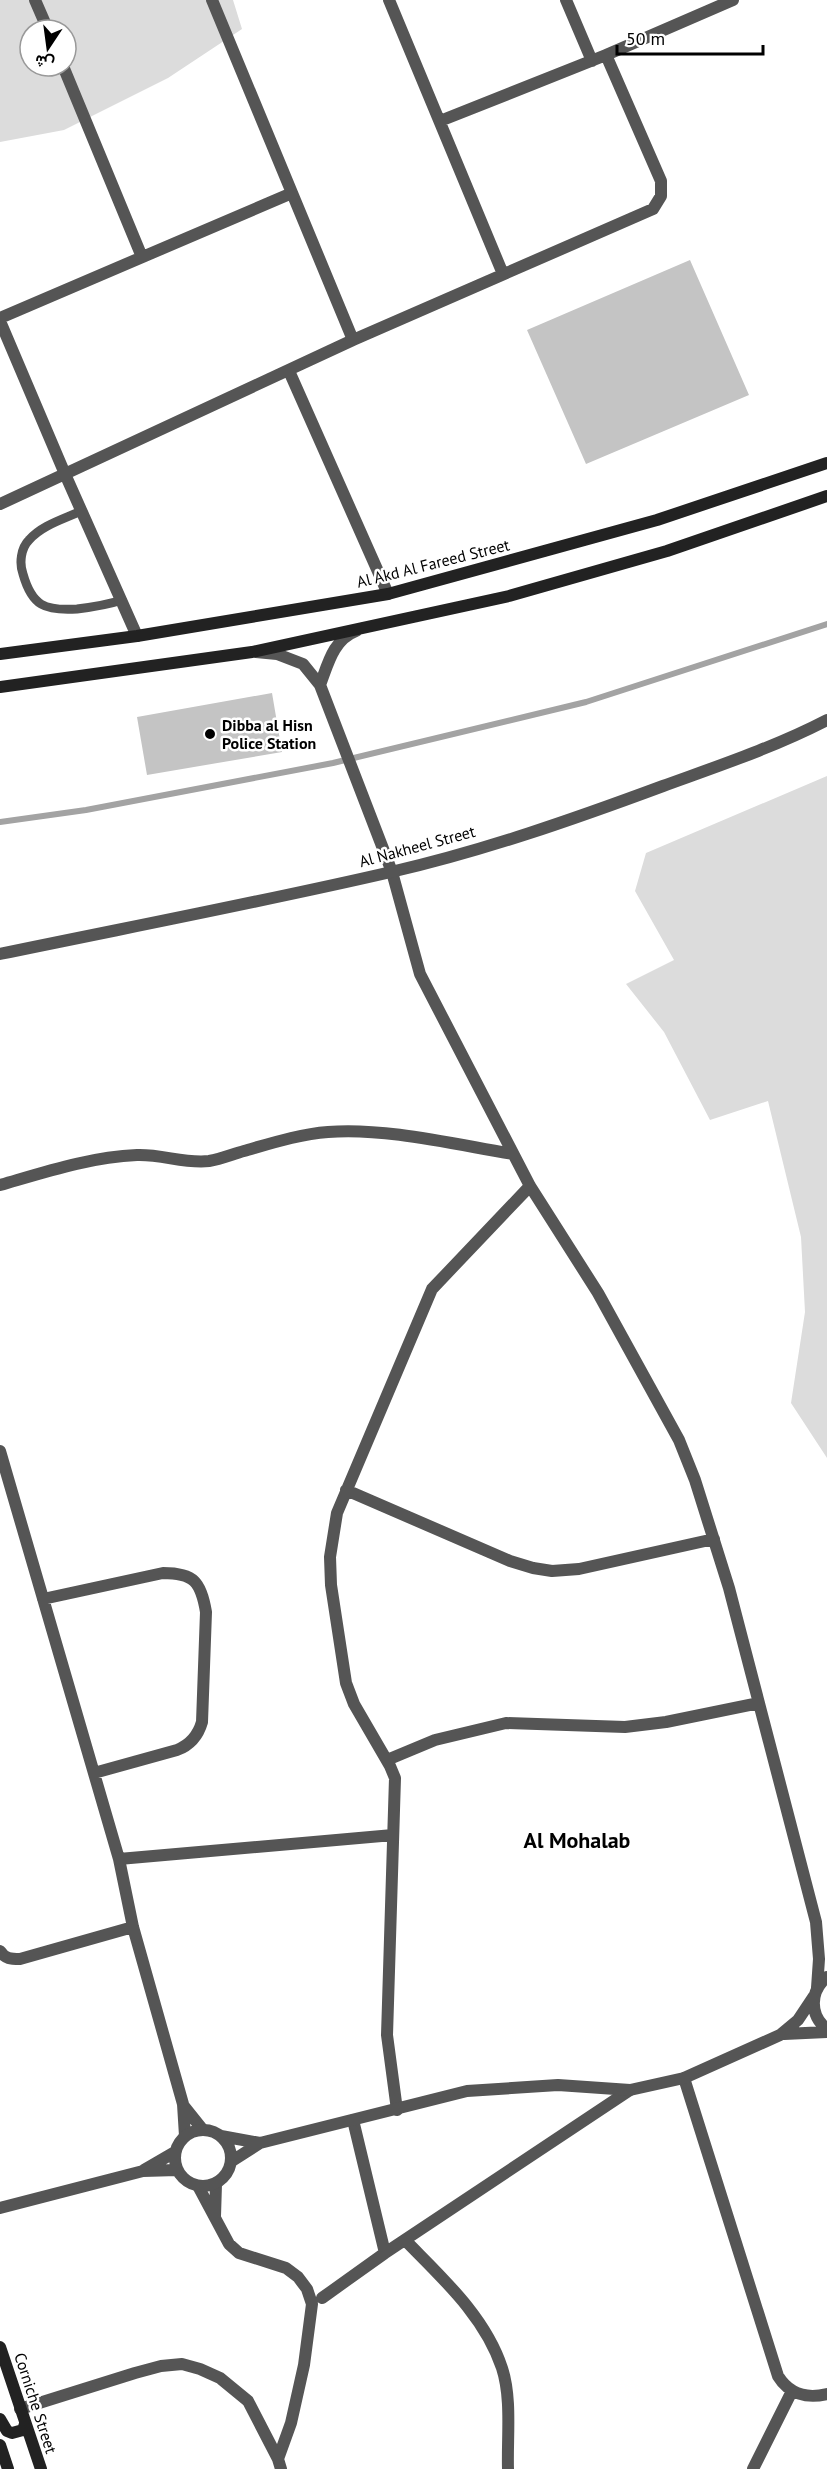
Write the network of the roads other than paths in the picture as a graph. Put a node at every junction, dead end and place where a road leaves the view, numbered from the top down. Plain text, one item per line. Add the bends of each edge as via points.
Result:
1 (36, 0) edge
2 (212, 0) edge
3 (389, 0) edge
4 (566, 0) edge
5 (733, 0) edge
6 (43, 18) edge
7 (606, 56) junction
8 (591, 61) junction
9 (68, 78) edge
10 (440, 121) junction
11 (292, 194) junction
12 (142, 257) junction
13 (503, 274) junction
14 (0, 319) edge
15 (353, 340) junction
16 (289, 371) junction
17 (827, 463) edge
18 (65, 474) junction
19 (827, 496) edge
20 (0, 504) edge
21 (81, 511) junction
22 (388, 594) junction
23 (122, 600) junction
24 (363, 628) junction
25 (137, 636) junction
26 (252, 652) junction
27 (0, 654) edge
28 (320, 685) junction
29 (0, 687) edge
30 (827, 720) edge
31 (392, 872) junction
32 (0, 954) edge
33 (513, 1154) junction
34 (0, 1185) edge
35 (530, 1186) junction
36 (0, 1451) edge
37 (346, 1490) junction
38 (714, 1539) junction
39 (43, 1599) junction
40 (759, 1703) junction
41 (387, 1760) junction
42 (94, 1773) junction
43 (393, 1835) junction
44 (119, 1859) junction
45 (816, 1922) junction
46 (133, 1927) junction
47 (827, 1941) edge
48 (0, 1951) edge
49 (827, 1977) edge
50 (815, 1992) junction
51 (827, 2030) edge
52 (780, 2035) junction
53 (684, 2078) junction
54 (630, 2090) junction
55 (183, 2104) junction
56 (397, 2110) junction
57 (354, 2120) junction
58 (203, 2130) junction
59 (185, 2136) junction
60 (221, 2136) junction
61 (260, 2143) junction
62 (176, 2152) junction
63 (232, 2161) junction
64 (177, 2170) junction
65 (143, 2171) junction
66 (216, 2184) junction
67 (198, 2186) junction
68 (0, 2208) edge
69 (215, 2217) junction
70 (405, 2240) junction
71 (384, 2253) junction
72 (322, 2298) dead end
73 (0, 2346) edge
74 (792, 2391) junction
75 (827, 2394) edge
76 (20, 2409) junction
77 (0, 2419) edge
78 (25, 2424) junction
79 (0, 2445) edge
80 (280, 2464) edge
81 (8, 2469) edge
82 (40, 2469) edge
83 (508, 2469) edge
84 (753, 2469) edge

1 - 6 street
2 - 11 street
3 - 10 street
4 - 8 street
5 - 7 street
7 - 8 street
7 - 13 street via 661,181 661,196 648,212
8 - 10 street
9 - 12 street
10 - 13 street
11 - 12 street
11 - 15 street
12 - 14 street
13 - 15 street
14 - 18 street
15 - 16 street
16 - 18 street
16 - 22 street
17 - 22 main road, Al Akd Al Fareed Street via 657,520
18 - 20 street
18 - 21 street
19 - 24 main road via 667,551 532,590
21 - 23 street
21 - 23 lane via 51,524 27,541 21,571 32,597 48,609 60,610 105,606
22 - 25 main road, Al Akd Al Fareed Street
23 - 25 street
24 - 26 main road
24 - 28 street via 345,635 334,648
25 - 27 main road, Al Akd Al Fareed Street
26 - 28 street via 277,654 303,664
26 - 29 main road
28 - 31 street
30 - 31 street, Al Nakheel Street via 641,794 549,826
31 - 32 street, Al Nakheel Street
31 - 33 street via 420,974
33 - 34 street via 385,1134 329,1132 211,1161 186,1162 141,1154 118,1156
33 - 35 street
35 - 37 street via 432,1289
35 - 38 street via 598,1293 679,1440
36 - 39 street
37 - 38 street via 500,1557 552,1571 579,1569
37 - 41 street via 337,1513 330,1557 331,1585 346,1683
38 - 40 street
39 - 42 street
39 - 42 street via 163,1573 188,1576 199,1585 203,1596 206,1612 202,1722 198,1733 186,1747
40 - 41 street via 625,1727 506,1723 435,1740
40 - 45 street
41 - 43 street via 394,1778
42 - 44 street
43 - 44 street
43 - 56 street via 387,2035
44 - 46 street
45 - 47 street
45 - 50 street via 819,1950
46 - 48 street via 20,1959 3,1956
46 - 55 street
49 - 50 street
50 - 51 street via 815,2013
50 - 52 street via 798,2020
51 - 52 street
52 - 53 street
53 - 54 street
53 - 74 street via 778,2376
54 - 56 street via 558,2085 467,2091
54 - 70 street
55 - 58 street
55 - 59 street
56 - 57 street
57 - 61 street
57 - 71 street
58 - 59 street
58 - 60 street
59 - 62 street
60 - 61 street
60 - 63 street
61 - 63 street
62 - 64 street
62 - 65 street
63 - 66 street via 224,2178
64 - 65 street
64 - 67 street
65 - 68 street
66 - 67 street
66 - 69 street
67 - 69 street
69 - 80 street via 221,2234 238,2253 286,2268 307,2289 312,2304 304,2364
70 - 71 street
70 - 83 street via 474,2316 502,2368 507,2395
71 - 72 street
73 - 76 main road, Corniche Street
74 - 75 street via 804,2396
74 - 84 street
76 - 78 main road, Corniche Street
76 - 80 street via 135,2373 182,2364 219,2378 248,2401
77 - 78 main road via 12,2433 23,2430
78 - 82 main road, Corniche Street
79 - 81 main road

